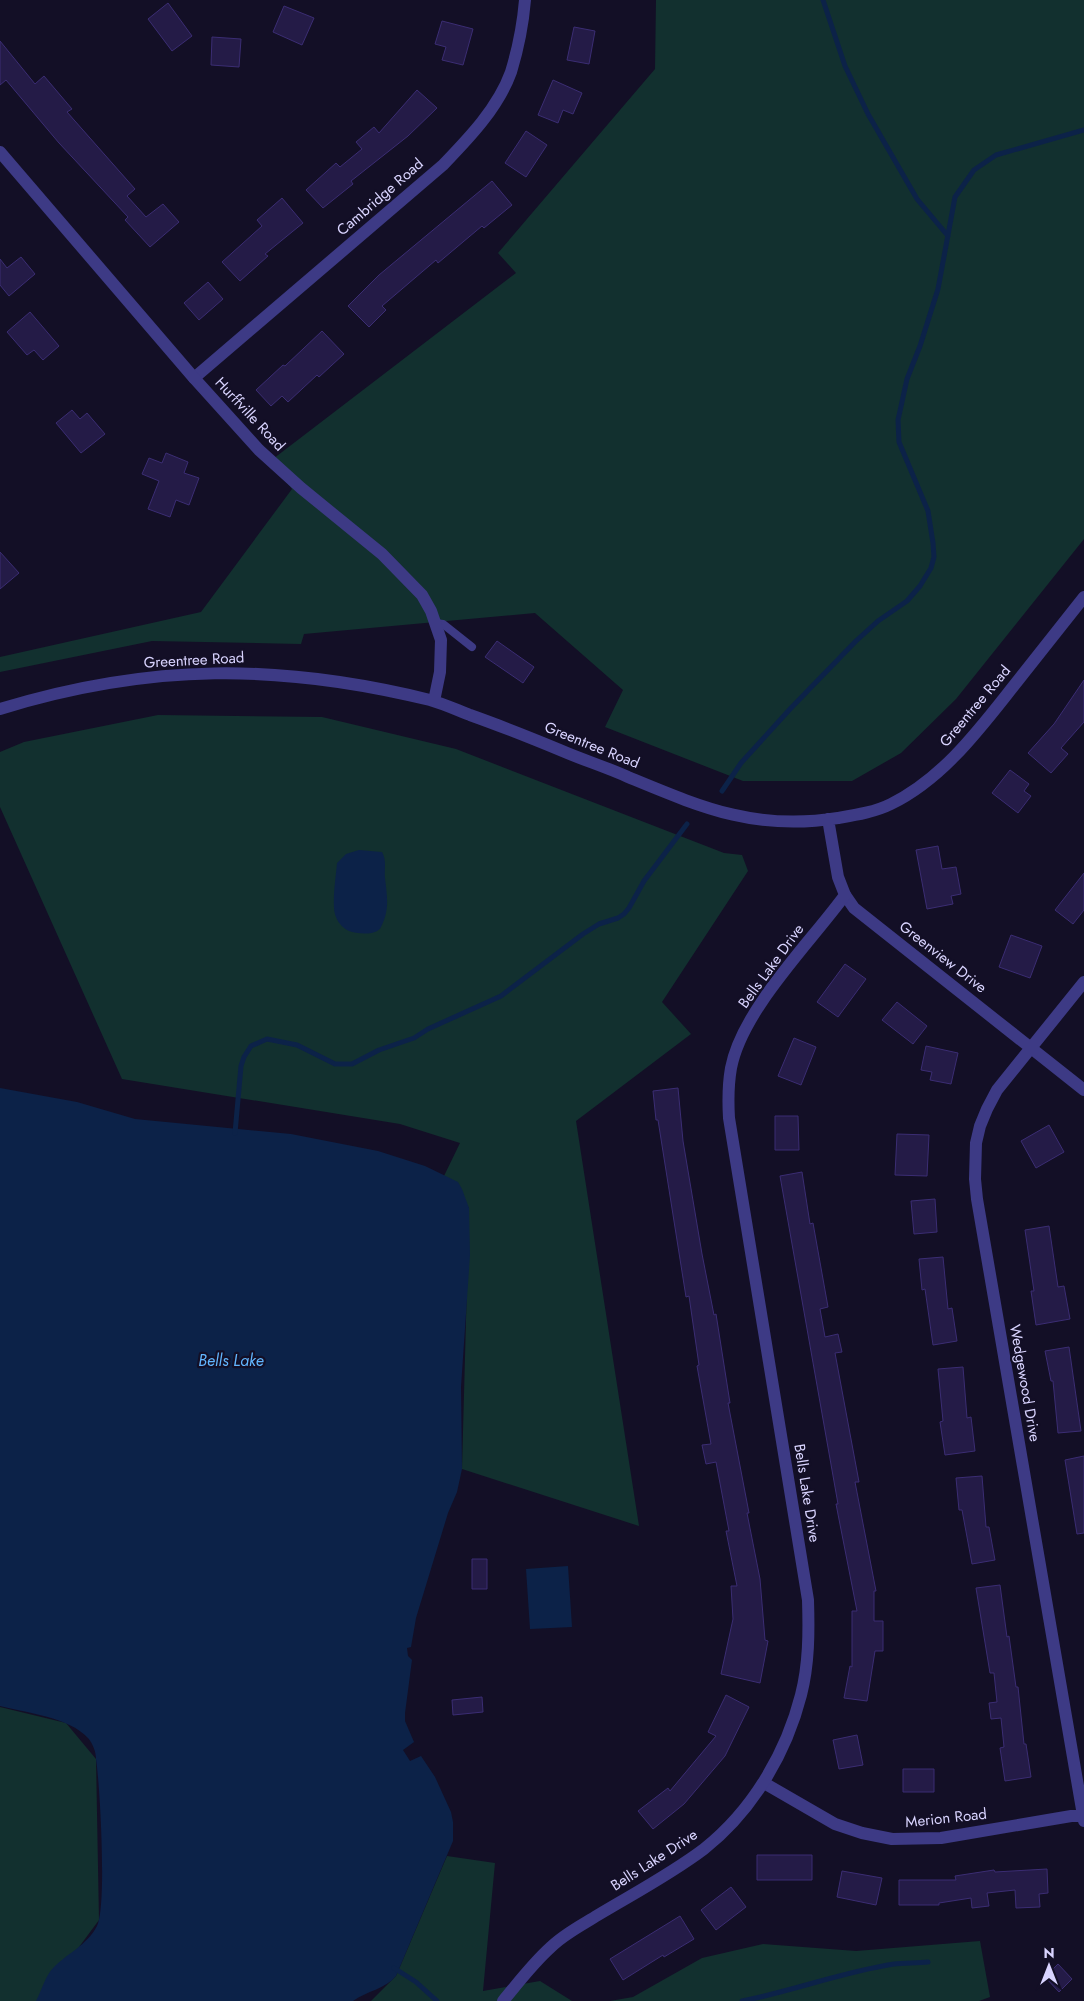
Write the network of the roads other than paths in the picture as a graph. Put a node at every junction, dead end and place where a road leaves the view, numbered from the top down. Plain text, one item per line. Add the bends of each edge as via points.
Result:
1 (525, 0) edge
2 (0, 152) edge
3 (194, 378) junction
4 (1084, 598) edge
5 (436, 623) junction
6 (472, 647) dead end
7 (434, 701) junction
8 (0, 709) edge
9 (828, 819) junction
10 (845, 896) junction
11 (1084, 982) edge
12 (1031, 1048) junction
13 (1084, 1090) edge
14 (764, 1783) junction
15 (1083, 1818) edge
16 (503, 2001) edge

1 - 3 street, Cambridge Road via 510,73 482,121 464,144
2 - 3 street, Hurffville Road
3 - 5 street, Hurffville Road via 279,470 403,574 422,595
4 - 9 street, Greentree Road via 990,716 938,773 892,804
5 - 6 lane via 444,624
5 - 7 street, Hurffville Road via 442,653
7 - 8 street, Greentree Road via 329,680 214,672 144,677 72,690
7 - 9 street, Greentree Road via 689,802 731,815 770,822
9 - 10 street, Greenview Drive via 838,877
10 - 12 street, Greenview Drive via 854,908
10 - 14 street, Bells Lake Drive via 758,1008 736,1050 728,1090 728,1118 808,1600 807,1653 801,1694
11 - 12 street, Wedgewood Drive
12 - 13 street, Greenview Drive
12 - 15 street, Wedgewood Drive via 997,1090 987,1109 976,1143 975,1179
14 - 15 street, Merion Road via 835,1824 892,1839 941,1838
14 - 16 street, Bells Lake Drive via 736,1818 704,1848 565,1936 539,1959

